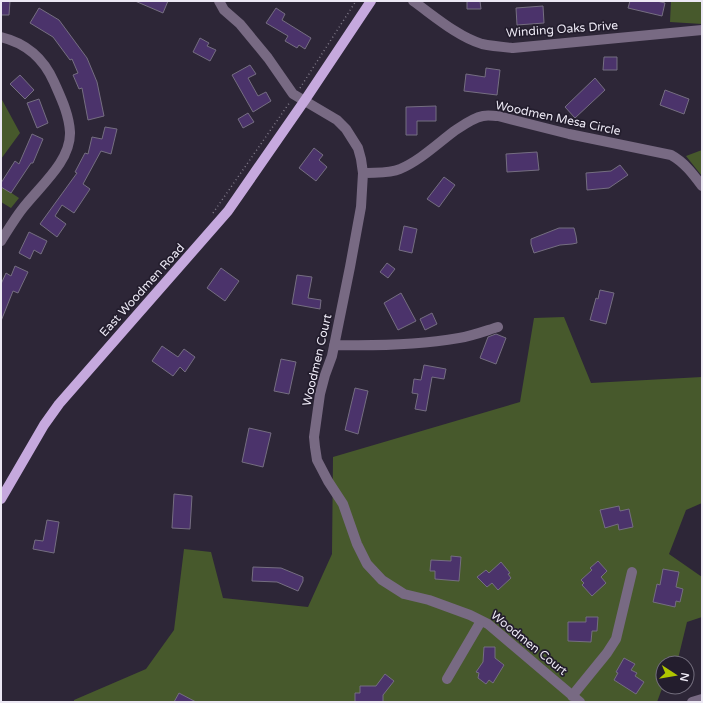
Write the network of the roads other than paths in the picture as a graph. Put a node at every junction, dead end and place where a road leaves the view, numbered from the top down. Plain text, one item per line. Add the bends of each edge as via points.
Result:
1 (219, 1) edge
2 (371, 1) edge
3 (413, 1) edge
4 (702, 30) edge
5 (1, 37) edge
6 (305, 100) junction
7 (363, 173) junction
8 (702, 186) edge
9 (1, 241) edge
10 (498, 327) dead end
11 (334, 345) junction
12 (1, 499) edge
13 (632, 572) dead end
14 (481, 621) junction
15 (447, 679) dead end
16 (572, 696) junction
17 (702, 699) edge
18 (580, 702) edge
19 (692, 702) edge

1 - 6 street, Woodmen Court via 224,10 240,24 268,58 293,94
2 - 6 main road, East Woodmen Road
3 - 4 street, Winding Oaks Drive via 472,40 513,48
5 - 9 street via 23,45 43,62 65,108 70,133 69,144 58,165
6 - 7 street, Woodmen Court via 337,120 346,129 358,148
6 - 12 main road, East Woodmen Road via 228,211 59,404
7 - 8 street, Woodmen Mesa Circle via 399,170 462,125 481,116 490,115 671,155 683,163
7 - 11 street, Woodmen Court via 361,207
10 - 11 street via 460,338 435,341 390,345
11 - 14 street, Woodmen Court via 320,394 314,437 316,454 328,481 343,504 367,564 382,580 404,594 436,603
13 - 16 street via 616,639 608,653
14 - 15 street
14 - 16 street, Woodmen Court via 488,624
16 - 18 street, Woodmen Court
17 - 19 street

